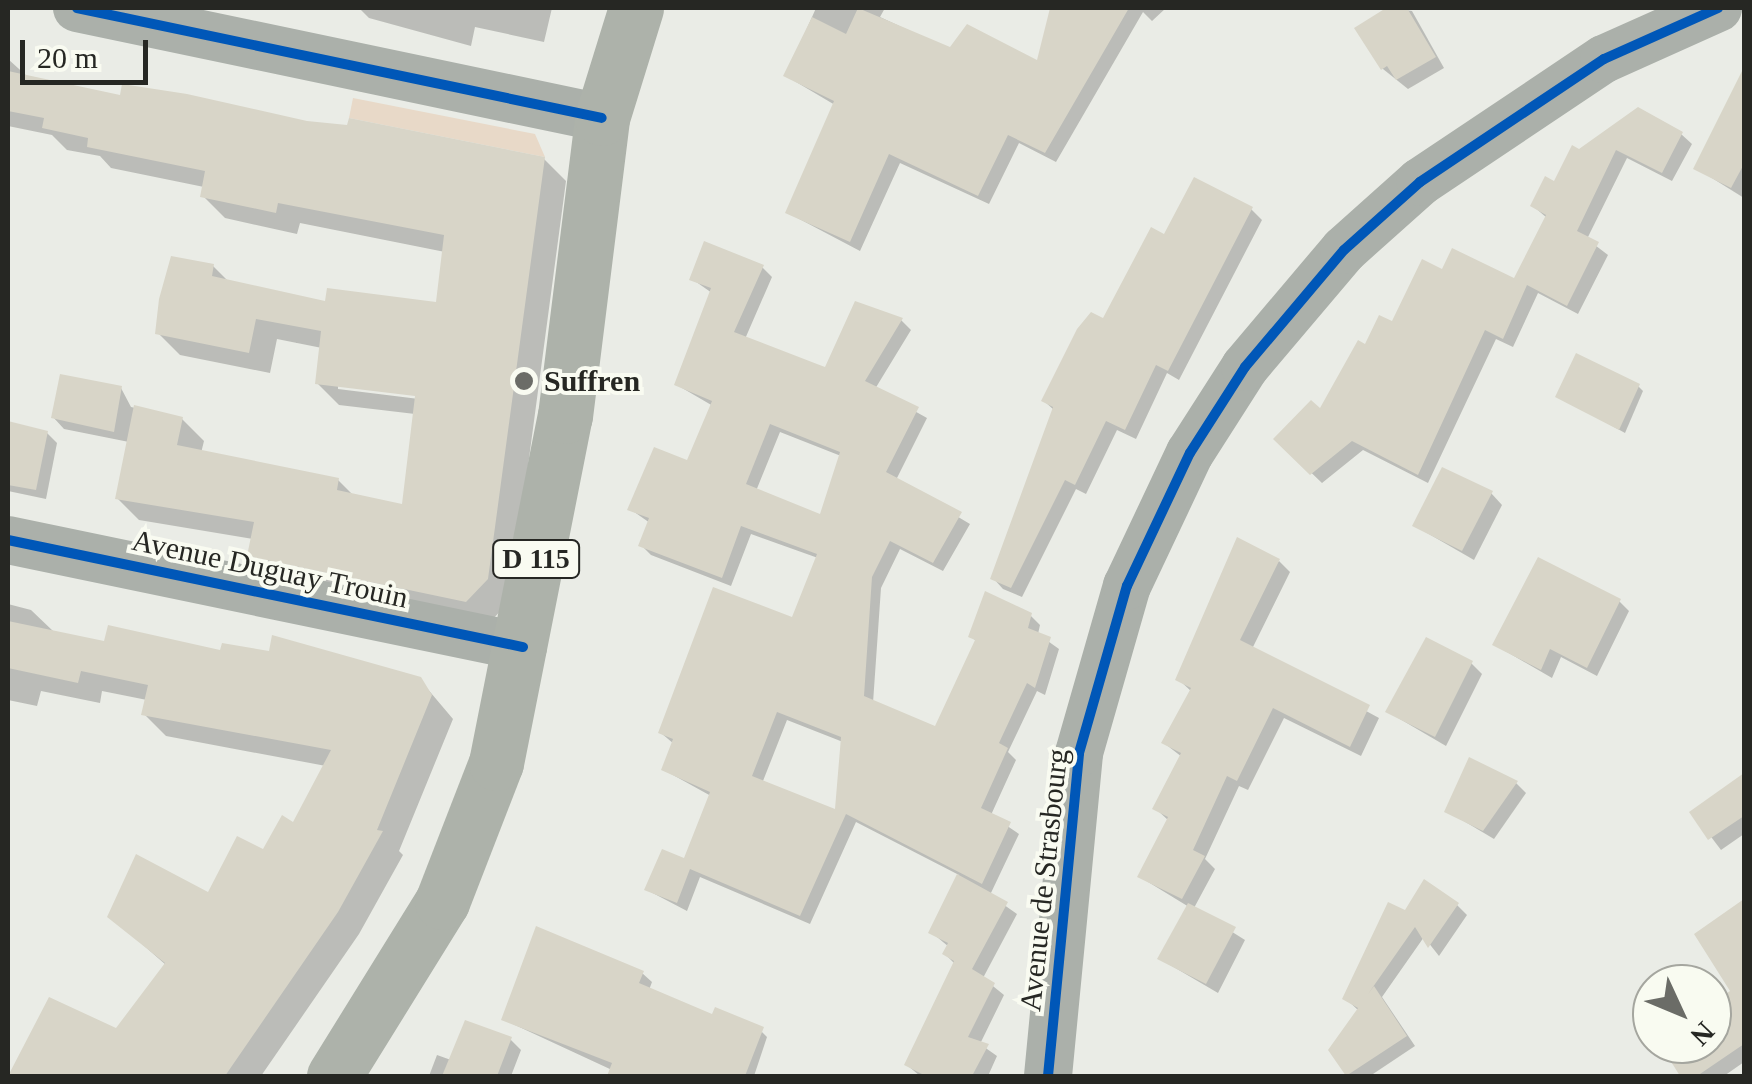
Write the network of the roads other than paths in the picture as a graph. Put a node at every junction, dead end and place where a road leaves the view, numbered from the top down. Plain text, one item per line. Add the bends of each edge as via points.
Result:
1 (76, 8) edge
2 (636, 8) edge
3 (1718, 8) edge
4 (602, 118) junction
5 (8, 540) edge
6 (523, 646) junction
7 (334, 1076) edge
8 (1048, 1076) edge

1 - 4 street
2 - 4 main road, D 115
3 - 8 street, Avenue de Strasbourg via 1604,59 1420,182 1344,250 1245,367 1200,439 1127,586 1080,753
4 - 6 main road, D 115 via 564,416
5 - 6 street, Avenue Duguay Trouin
6 - 7 main road, D 115 via 496,763 442,902

